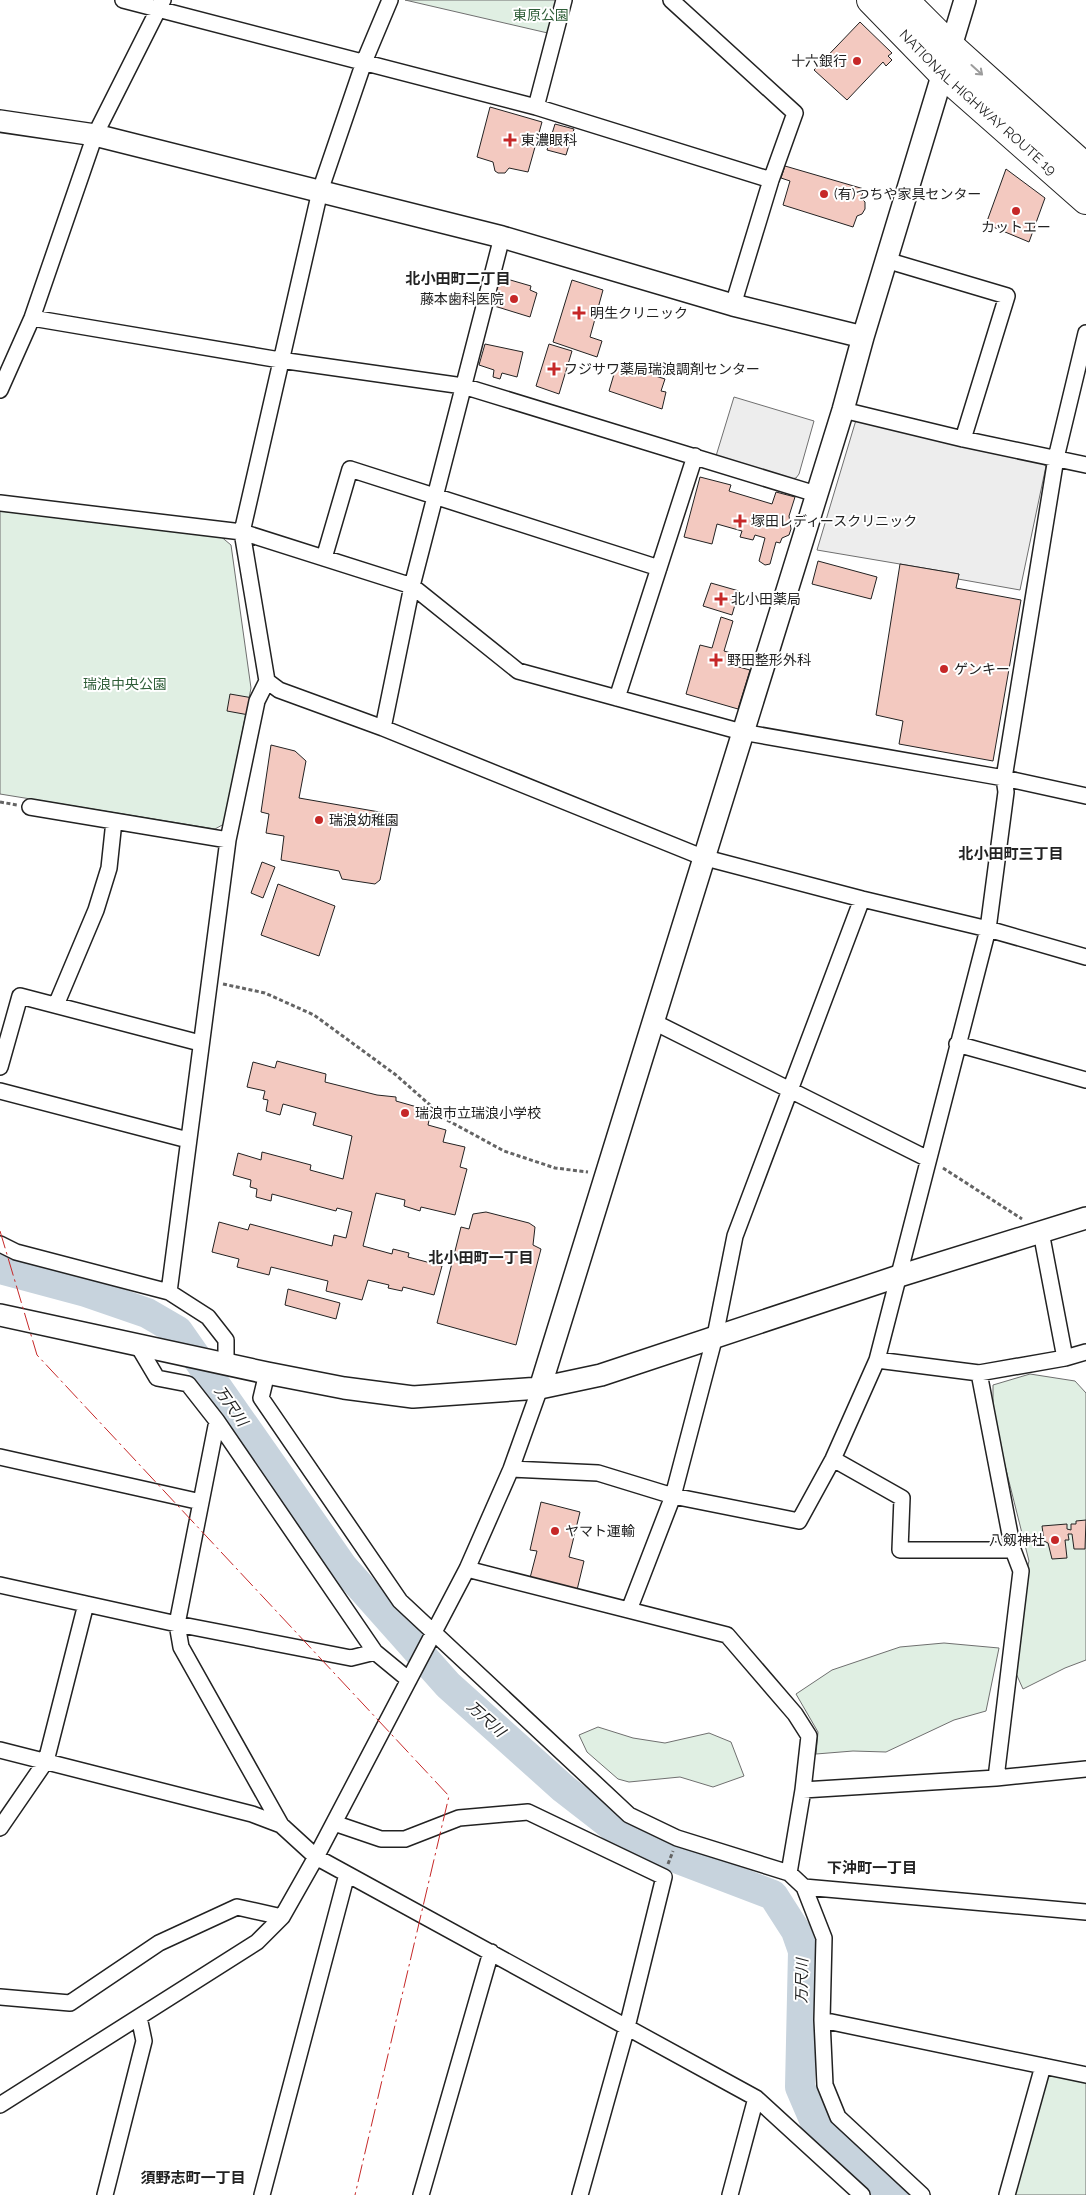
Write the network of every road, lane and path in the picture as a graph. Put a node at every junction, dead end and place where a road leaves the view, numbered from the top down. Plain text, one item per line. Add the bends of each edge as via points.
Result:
1 (123, 0) edge
2 (389, 0) edge
3 (564, 0) edge
4 (671, 0) edge
5 (871, 0) edge
6 (904, 0) edge
7 (965, 0) edge
8 (161, 6) edge
9 (950, 46) junction
10 (364, 62) junction
11 (944, 74) junction
12 (536, 107) junction
13 (0, 120) edge
14 (95, 135) junction
15 (1086, 168) edge
16 (771, 180) junction
17 (320, 191) junction
18 (1086, 200) edge
19 (502, 236) junction
20 (886, 260) junction
21 (733, 305) junction
22 (32, 318) junction
23 (1086, 333) edge
24 (863, 337) junction
25 (280, 360) junction
26 (463, 386) junction
27 (0, 390) edge
28 (843, 410) junction
29 (963, 439) junction
30 (695, 456) junction
31 (1056, 458) junction
32 (1086, 465) edge
33 (816, 494) junction
34 (435, 496) junction
35 (0, 503) edge
36 (242, 532) junction
37 (324, 558) junction
38 (659, 568) junction
39 (412, 586) junction
40 (267, 681) junction
41 (617, 698) junction
42 (383, 728) junction
43 (742, 732) junction
44 (1004, 778) junction
45 (1086, 796) edge
46 (30, 806) dead end
47 (114, 820) junction
48 (228, 840) junction
49 (702, 857) junction
50 (862, 899) junction
51 (988, 929) junction
52 (1086, 957) edge
53 (210, 982) junction
54 (56, 1005) junction
55 (654, 1022) junction
56 (200, 1043) junction
57 (957, 1044) junction
58 (0, 1067) edge
59 (1086, 1080) edge
60 (792, 1090) junction
61 (0, 1091) edge
62 (188, 1140) junction
63 (928, 1159) junction
64 (606, 1174) junction
65 (1086, 1218) edge
66 (1041, 1232) junction
67 (0, 1244) edge
68 (899, 1276) junction
69 (169, 1292) junction
70 (0, 1316) edge
71 (715, 1336) junction
72 (138, 1346) junction
73 (1086, 1352) edge
74 (1065, 1358) junction
75 (877, 1360) junction
76 (226, 1364) junction
77 (267, 1372) junction
78 (979, 1373) junction
79 (540, 1388) junction
80 (217, 1421) junction
81 (0, 1457) edge
82 (833, 1459) junction
83 (511, 1469) junction
84 (673, 1496) junction
85 (201, 1502) junction
86 (1013, 1550) junction
87 (467, 1569) junction
88 (0, 1585) edge
89 (86, 1604) junction
90 (629, 1610) junction
91 (177, 1624) junction
92 (434, 1633) junction
93 (375, 1652) junction
94 (409, 1680) junction
95 (0, 1750) edge
96 (46, 1761) junction
97 (1086, 1769) edge
98 (996, 1778) junction
99 (803, 1790) junction
100 (334, 1823) junction
101 (281, 1825) junction
102 (0, 1828) edge
103 (677, 1838) junction
104 (316, 1857) junction
105 (789, 1873) junction
106 (347, 1874) junction
107 (664, 1877) junction
108 (804, 1887) junction
109 (1086, 1912) edge
110 (282, 1917) junction
111 (491, 1952) junction
112 (0, 1997) edge
113 (139, 2017) junction
114 (822, 2020) junction
115 (628, 2027) junction
116 (1043, 2066) junction
117 (1086, 2075) edge
118 (756, 2098) junction
119 (0, 2105) edge
120 (105, 2195) edge
121 (262, 2195) edge
122 (421, 2195) edge
123 (580, 2195) edge
124 (730, 2195) edge
125 (862, 2195) edge
126 (922, 2195) edge
127 (1007, 2195) edge

1 - 8 street
2 - 10 street
3 - 12 street
4 - 16 street via 794,112
5 - 11 highway, NATIONAL HIGHWAY ROUTE 19
6 - 9 highway, NATIONAL HIGHWAY ROUTE 19
7 - 9 street
8 - 10 street
8 - 14 street
9 - 11 street
9 -> 15 highway, NATIONAL HIGHWAY ROUTE 19
10 - 12 street
10 - 17 street
11 - 18 highway, NATIONAL HIGHWAY ROUTE 19
11 - 20 street
12 - 16 street
13 - 14 street
14 - 17 street
14 - 22 street
16 - 21 street
17 - 19 street
17 - 25 street
19 - 21 street
19 - 26 street
20 - 24 street
20 - 29 street via 1008,296
21 - 24 street
22 - 25 street
22 - 27 street
23 - 31 street
24 - 28 street
25 - 26 street
25 - 36 street
26 - 30 street
26 - 34 street
28 - 29 street
28 - 33 street
29 - 31 street
30 - 33 street
30 - 38 street
31 - 32 street
31 - 44 street
33 - 43 street
34 - 37 street via 350,469
34 - 38 street
34 - 39 street
35 - 36 street
36 - 37 street
36 - 40 street
37 - 39 street
38 - 41 street
39 - 41 street via 518,671
39 - 42 street
40 - 42 street via 279,690
40 - 48 street via 257,701
41 - 43 street
42 - 49 street
43 - 44 street
43 - 49 street
44 - 45 street
44 - 51 street via 1006,792
46 - 47 street
47 - 48 street
47 - 54 street via 109,868 96,910
48 - 53 street
49 - 50 street
49 - 55 street
50 - 51 street
50 - 60 street
51 - 52 street
51 - 57 street
53 - 56 street
53 - 64 path via 265,992 314,1015 396,1075 447,1120 504,1151 555,1168
54 - 56 street
54 - 58 street via 20,996
55 - 60 street
55 - 64 street
56 - 62 street
57 - 59 street
57 - 63 street
60 - 63 street
60 - 71 street via 735,1236
61 - 62 street
62 - 69 street
63 - 66 path
63 - 68 street
64 - 79 street
65 - 66 street
66 - 68 street
66 - 74 street
67 - 69 street via 16,1252
68 - 71 street
68 - 75 street
69 - 76 street via 208,1317 226,1340
70 - 72 street
71 - 79 street via 601,1375
71 - 84 street
72 - 76 street
72 - 80 street via 157,1378 188,1384
73 - 74 street
74 - 78 street
75 - 78 street
75 - 82 street
76 - 77 street
77 - 79 street via 344,1388 413,1397
77 - 92 street via 261,1398 400,1601
78 - 86 street
79 - 83 street
80 - 85 street
80 - 93 street
81 - 85 street
82 - 84 street via 799,1522
82 - 86 street via 902,1498 900,1550
83 - 84 street via 598,1472
83 - 87 street
84 - 90 street
85 - 91 street
86 - 98 street via 1021,1571
87 - 90 street
87 - 92 street
88 - 89 street
89 - 91 street
89 - 96 street
90 - 99 street via 727,1635 795,1714 809,1736
91 - 93 street via 351,1658
91 - 101 street via 181,1647
92 - 94 street
92 - 103 street via 629,1815
93 - 94 street
94 - 100 street
95 - 96 street
96 - 101 street via 252,1814
96 - 102 street
97 - 98 street
98 - 99 street
99 - 105 street
100 - 104 street
100 - 107 street via 381,1839 405,1840 459,1818 528,1812
101 - 104 street
103 - 105 street
103 - 107 path
104 - 106 street
104 - 110 street
105 - 108 street
106 - 111 street
106 - 121 street
107 - 115 street
108 - 109 street
108 - 114 street via 824,1938
110 - 112 street via 237,1907 158,1943 70,2003
110 - 113 street via 257,1942
111 - 115 street
111 - 122 street
113 - 119 street
113 - 120 street via 144,2041
114 - 116 street
114 - 126 street via 825,2085 838,2117
115 - 118 street
115 - 123 street
116 - 117 street
116 - 127 street
118 - 124 street
118 - 125 street

